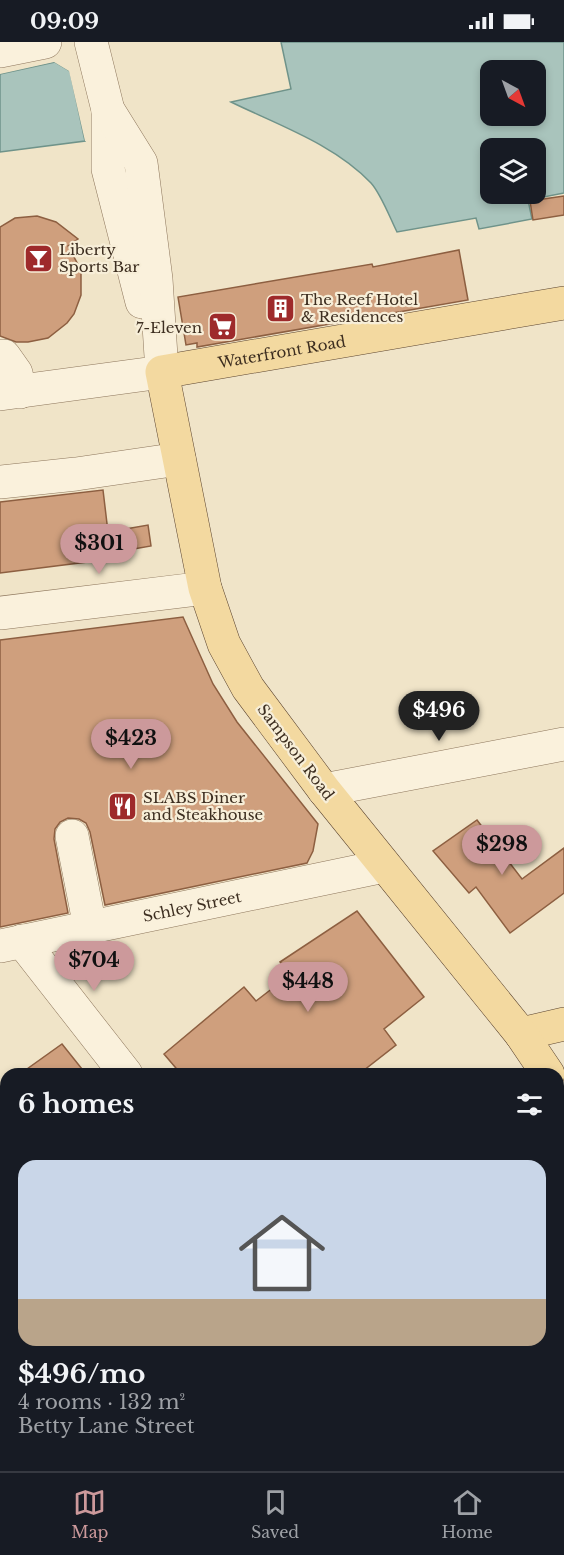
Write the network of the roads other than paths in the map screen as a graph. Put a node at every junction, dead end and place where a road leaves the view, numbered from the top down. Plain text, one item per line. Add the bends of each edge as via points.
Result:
1 (45, 42) edge
2 (91, 42) edge
3 (0, 51) edge
4 (564, 303) edge
5 (0, 356) edge
6 (162, 369) junction
7 (10, 393) edge
8 (179, 459) junction
9 (0, 482) edge
10 (205, 588) junction
11 (0, 613) edge
12 (564, 744) edge
13 (324, 790) junction
14 (72, 837) dead end
15 (384, 866) junction
16 (90, 927) junction
17 (11, 944) edge
18 (564, 1023) edge
19 (521, 1034) junction
20 (121, 1068) edge
21 (544, 1068) edge

1 - 3 street
2 - 6 street via 108,110 141,163 156,279
4 - 6 main road, Waterfront Road
5 - 7 street via 16,374
6 - 7 street, Waterfront Road
6 - 8 main road, Sampson Road
8 - 9 street
8 - 10 main road, Sampson Road
10 - 11 street
10 - 13 main road, Sampson Road via 224,644 248,688
12 - 13 street
13 - 15 main road, Sampson Road
14 - 16 street
15 - 16 street, Schley Street
15 - 19 main road, Sampson Road
16 - 17 street, Schley Street
17 - 20 street
18 - 19 main road
19 - 21 main road, Sampson Road

